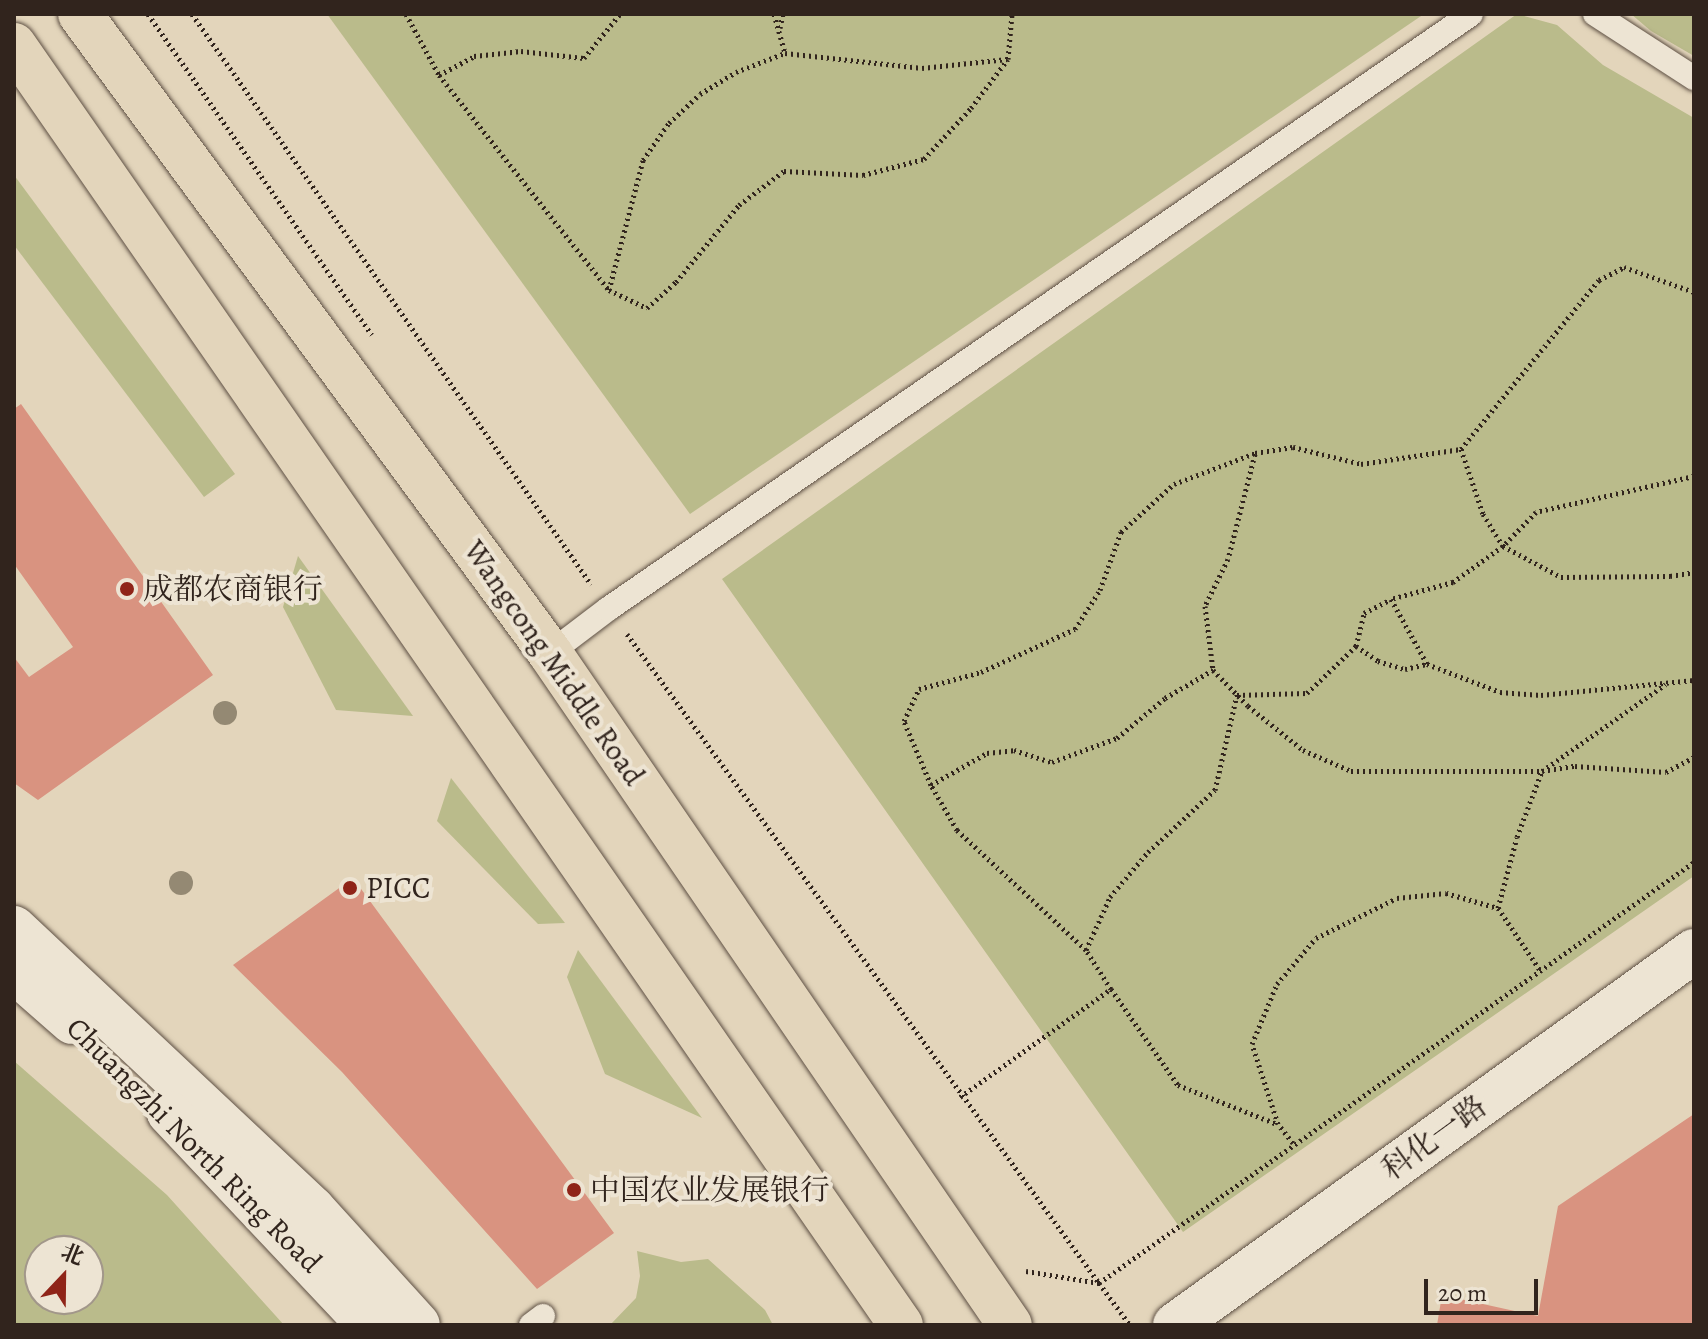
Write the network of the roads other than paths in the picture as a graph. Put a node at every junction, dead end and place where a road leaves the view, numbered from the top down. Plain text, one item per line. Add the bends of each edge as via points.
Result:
1 (80, 14) edge
2 (1471, 14) edge
3 (1595, 14) edge
4 (14, 45) edge
5 (1694, 78) edge
6 (550, 653) junction
7 (14, 928) edge
8 (1694, 951) edge
9 (14, 971) edge
10 (369, 1325) edge
11 (418, 1325) edge
12 (901, 1325) edge
13 (1010, 1325) edge
14 (1175, 1325) edge

1 - 6 main road, Wangcong Middle Road
2 - 6 lane
3 - 5 lane
4 - 12 main road
6 - 13 main road, Wangcong Middle Road
7 - 11 main road via 313,1209
8 - 14 main road, 科化一路
9 - 10 main road, Chuangzhi North Ring Road via 199,1142

